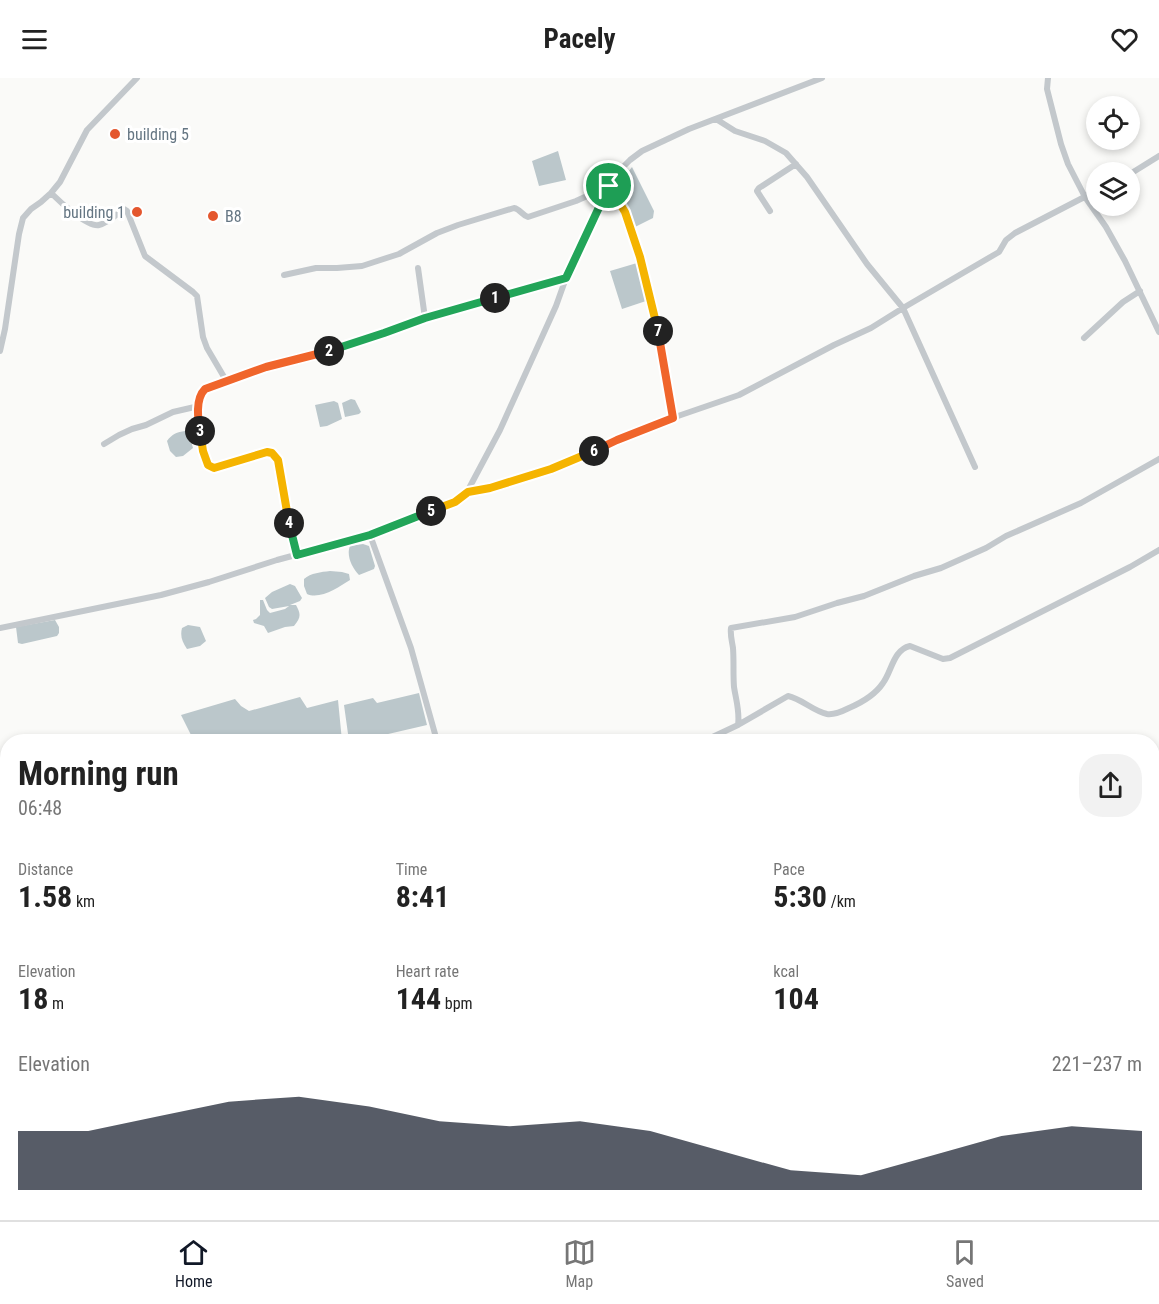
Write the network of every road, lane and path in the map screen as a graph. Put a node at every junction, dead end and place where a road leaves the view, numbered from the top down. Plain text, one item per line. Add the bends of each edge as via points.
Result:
1 (137, 78) edge
2 (822, 78) edge
3 (1048, 78) edge
4 (716, 119) junction
5 (1159, 156) edge
6 (796, 164) junction
7 (1140, 168) edge
8 (609, 186) junction
9 (51, 193) junction
10 (1085, 197) junction
11 (770, 211) dead end
12 (418, 268) dead end
13 (284, 275) dead end
14 (566, 278) junction
15 (1140, 291) junction
16 (903, 308) junction
17 (425, 318) junction
18 (1159, 332) edge
19 (1084, 338) dead end
20 (0, 351) edge
21 (227, 382) junction
22 (199, 406) junction
23 (673, 418) junction
24 (104, 444) dead end
25 (1159, 459) edge
26 (975, 467) dead end
27 (468, 492) junction
28 (370, 535) junction
29 (1159, 550) edge
30 (297, 555) junction
31 (0, 628) edge
32 (738, 725) junction
33 (435, 734) edge
34 (719, 734) edge

1 - 9 street via 87,130
2 - 4 street
3 - 10 street via 1047,89 1061,144
4 - 6 street via 774,146
4 - 8 street via 642,151
5 - 7 street
6 - 11 street via 759,188
6 - 16 street
8 - 13 street via 528,217 514,208 478,218 437,233 399,254 362,266 316,268
8 - 14 street
8 - 23 street via 625,212 640,257 656,320
9 - 20 street via 23,218
9 - 21 street via 93,225 127,211 145,256 194,292 207,348
10 - 15 street
10 - 16 street via 1015,233 999,252
12 - 17 street
14 - 17 street
14 - 27 street via 500,430
15 - 18 street
15 - 19 street
16 - 23 street via 739,395
16 - 26 street
17 - 21 street
21 - 22 street via 201,392
22 - 24 street via 173,412
22 - 30 street via 208,465 214,468 267,452 278,460
23 - 27 street via 551,469
25 - 32 street via 1081,503 941,568 795,617 731,628
27 - 28 street via 455,502
28 - 30 street
28 - 33 street via 411,648
29 - 32 street via 950,658 905,647 884,683 865,701 840,712 828,714 788,696
30 - 31 street via 161,595
32 - 34 street

